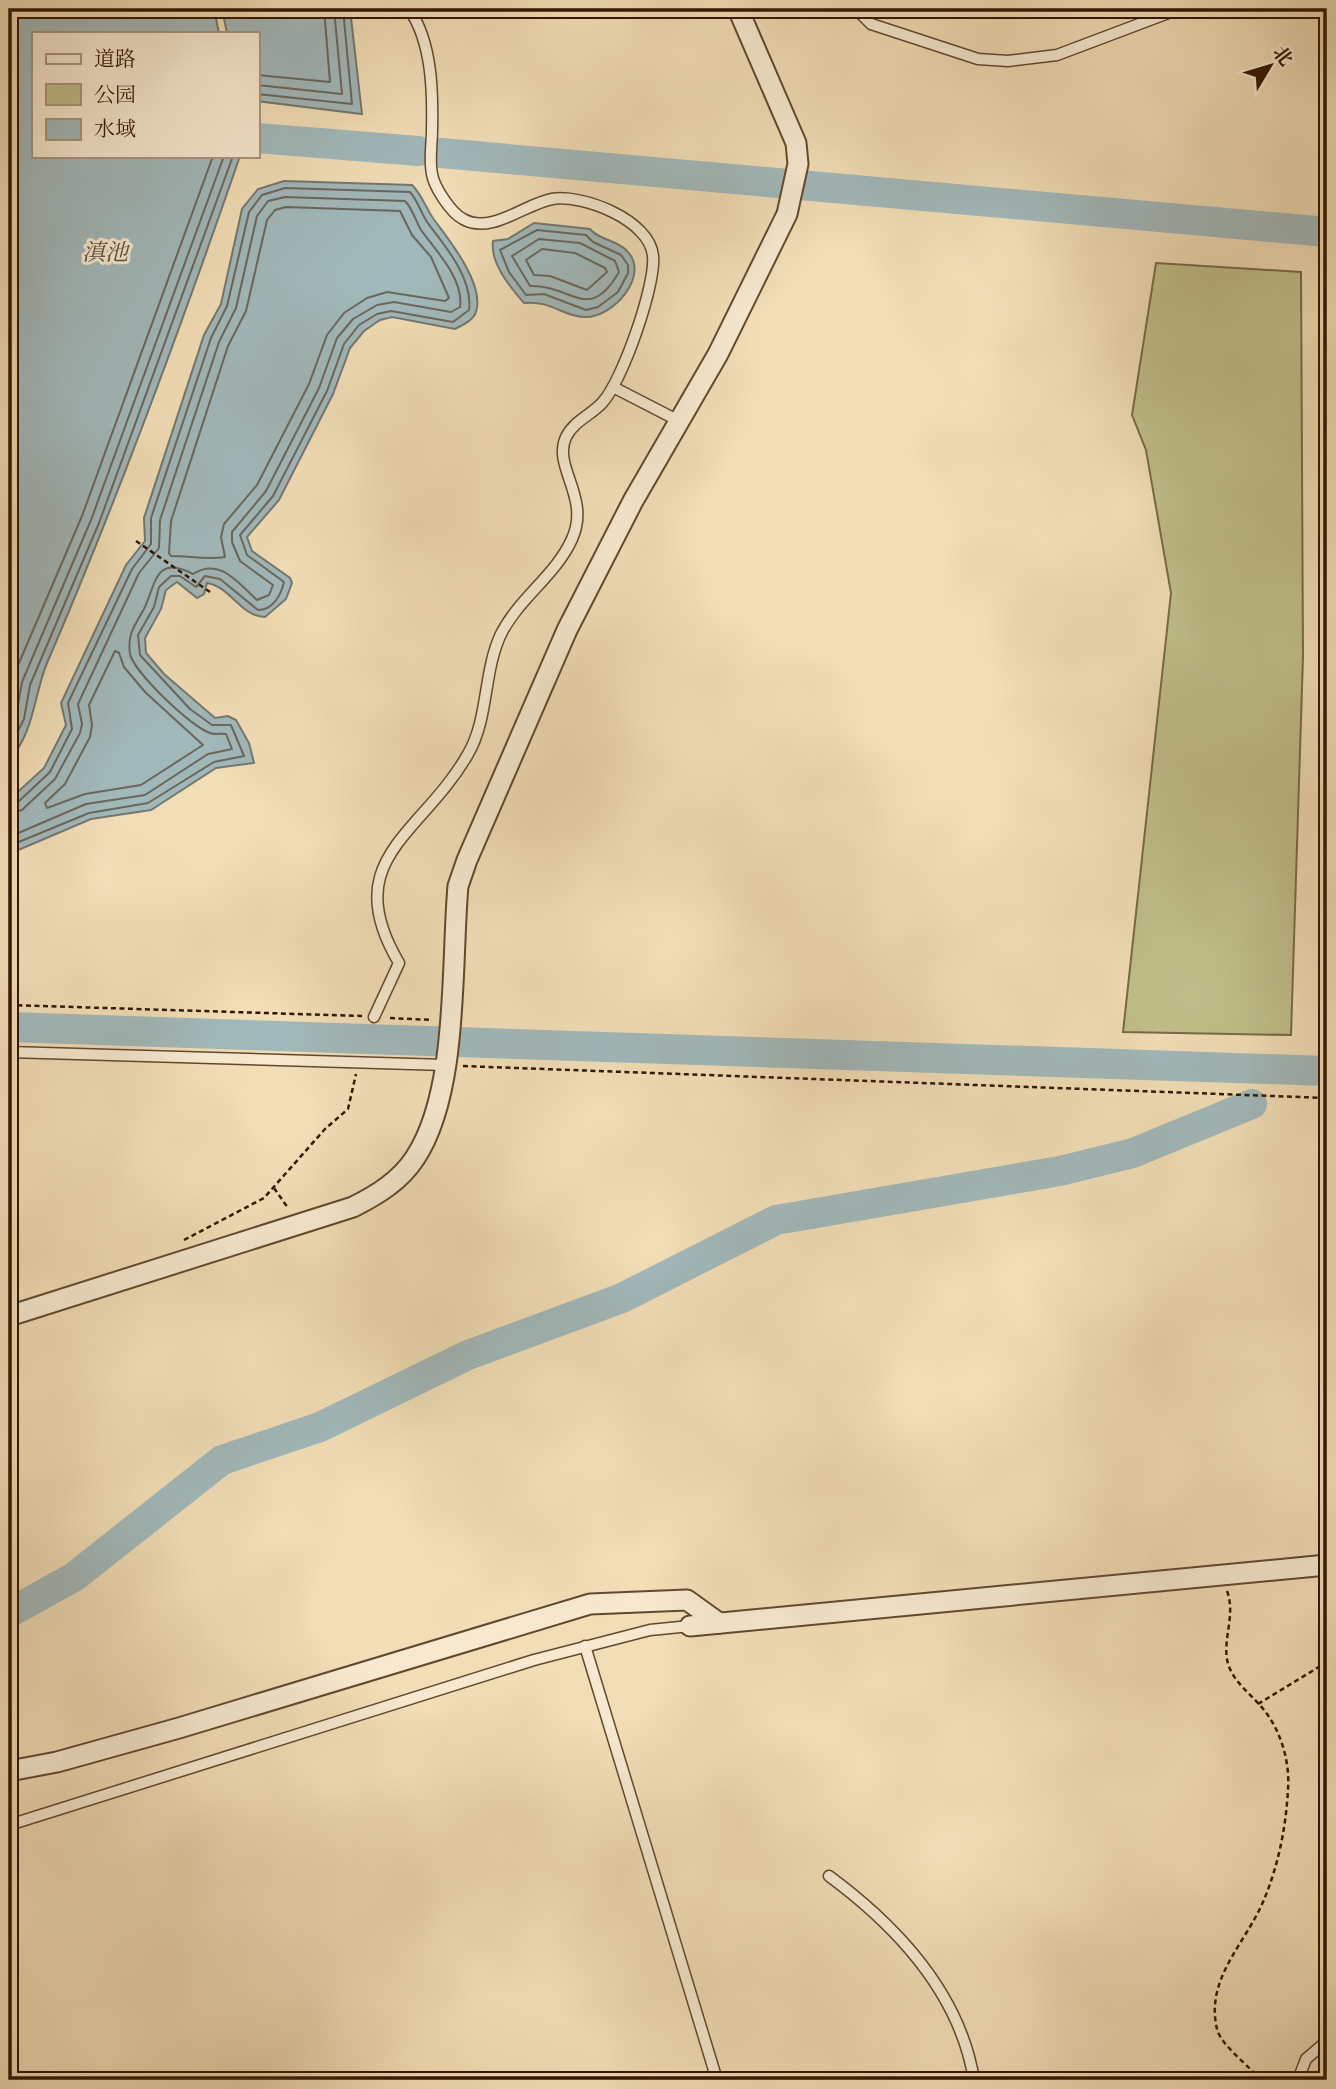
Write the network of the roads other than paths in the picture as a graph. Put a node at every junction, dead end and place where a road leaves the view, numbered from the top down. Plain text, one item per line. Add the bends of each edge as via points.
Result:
1 (409, 9) edge
2 (738, 9) edge
3 (856, 9) edge
4 (1179, 9) edge
5 (613, 387) junction
6 (680, 421) junction
7 (373, 1017) road end
8 (9, 1052) edge
9 (446, 1059) junction
10 (9, 1316) edge
11 (1327, 1565) edge
12 (719, 1623) junction
13 (690, 1626) joint
14 (585, 1646) junction
15 (9, 1771) edge
16 (9, 1825) edge
17 (829, 1876) dead end
18 (1326, 2042) edge
19 (716, 2080) edge
20 (974, 2080) edge
21 (1298, 2080) edge

1 - 5 lane via 425,47 433,109 432,176 455,214 466,222 484,223 567,198 623,217 649,243 653,256 649,288
2 - 6 street via 786,114 798,164 787,214
3 - 4 lane via 871,24 978,59 1009,61 1058,55
5 - 6 lane
5 - 7 lane via 604,402 571,428 564,441 563,459 579,517 572,540 502,632 492,655 479,723 464,761 381,869 377,913 399,963
6 - 9 street via 566,630 467,860 458,886
8 - 9 lane via 359,1063
9 - 10 street via 426,1138 415,1159 377,1195 353,1207
11 - 12 street
12 - 13 street
12 - 15 street via 687,1600 590,1604 179,1728
13 - 14 lane via 650,1630
14 - 16 lane
14 - 19 lane
17 - 20 lane via 871,1907 936,1984 956,2019
18 - 21 lane via 1306,2059

